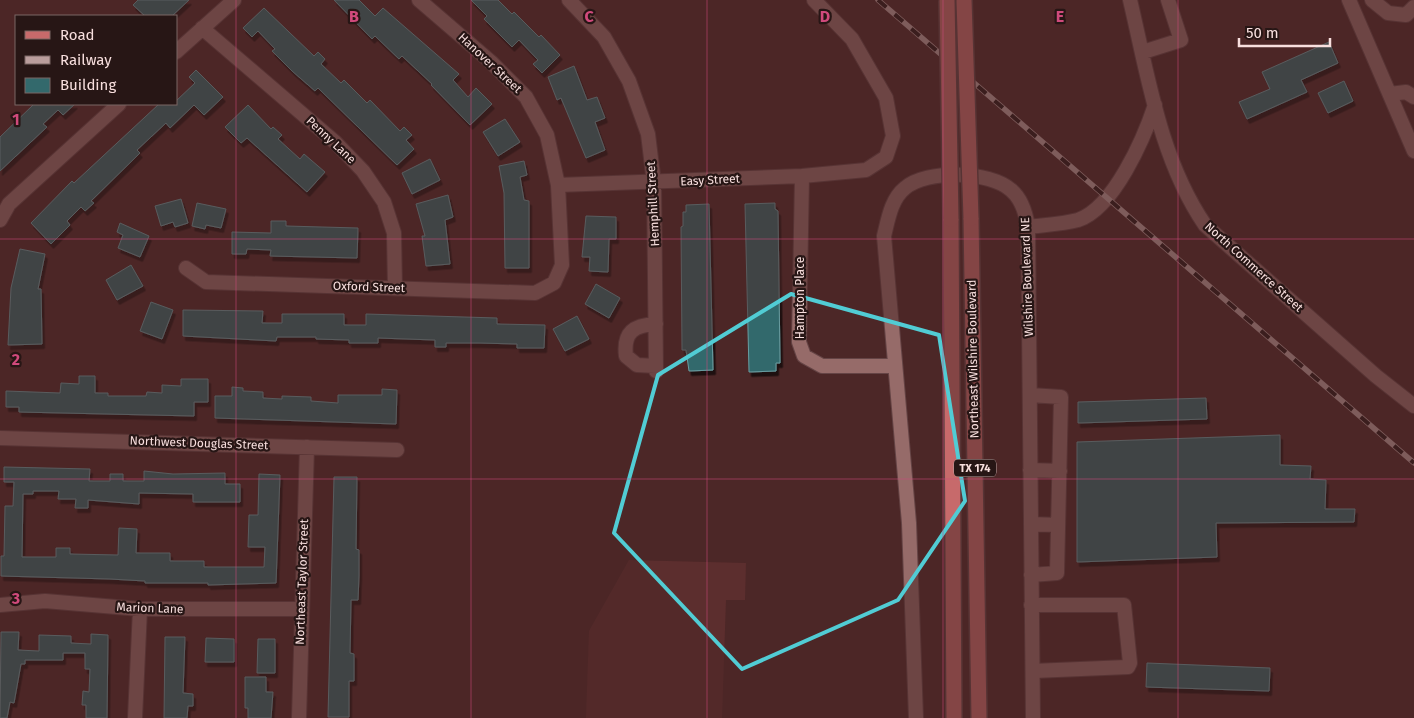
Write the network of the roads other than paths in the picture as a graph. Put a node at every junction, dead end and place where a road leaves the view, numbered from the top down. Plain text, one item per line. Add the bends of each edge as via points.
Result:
1 (234, 0) edge
2 (419, 0) edge
3 (569, 0) edge
4 (814, 0) edge
5 (947, 0) edge
6 (964, 0) edge
7 (1130, 0) edge
8 (1168, 0) edge
9 (1349, 0) edge
10 (1372, 0) edge
11 (1414, 7) edge
12 (202, 28) junction
13 (178, 50) edge
14 (1143, 52) junction
15 (1390, 94) junction
16 (1414, 97) edge
17 (1155, 104) junction
18 (118, 105) edge
19 (1414, 151) edge
20 (802, 176) junction
21 (654, 183) junction
22 (558, 185) junction
23 (0, 220) edge
24 (1028, 227) junction
25 (186, 268) dead end
26 (554, 284) joint
27 (395, 288) junction
28 (656, 324) junction
29 (894, 366) junction
30 (1030, 395) junction
31 (1414, 406) edge
32 (0, 438) edge
33 (307, 446) junction
34 (398, 450) dead end
35 (1030, 470) junction
36 (1060, 471) junction
37 (1031, 524) junction
38 (1058, 525) junction
39 (1031, 575) junction
40 (0, 605) edge
41 (1031, 605) junction
42 (301, 608) junction
43 (140, 609) junction
44 (1033, 671) junction
45 (135, 718) edge
46 (299, 718) edge
47 (916, 718) edge
48 (954, 718) edge
49 (979, 718) edge
50 (1033, 718) edge

1 - 12 street
2 - 22 street, Hanover Street via 526,97 547,135
3 - 21 street, Hemphill Street via 604,37 629,81 648,134
4 - 20 street, Easy Street via 852,39 882,90 892,136 886,157 866,170
5 - 48 main road, Northeast Wilshire Boulevard, bridge
6 - 49 main road, Northeast Wilshire Boulevard / TX 174, bridge
7 - 14 street, North Commerce Street
8 - 14 street via 1180,40
9 - 15 street
10 - 11 street via 1388,13 1406,15
12 - 13 street
12 - 27 street, Penny Lane via 335,142 364,171 384,202 394,233
14 - 17 street, North Commerce Street
15 - 16 street via 1406,92
15 - 19 street
17 - 24 street via 1134,157 1107,197 1088,215 1077,220
17 - 31 street, North Commerce Street via 1180,180 1205,225
18 - 23 street via 9,204
20 - 21 street, Easy Street
20 - 29 street, Hampton Place via 799,342 804,356 822,366
21 - 22 street, Easy Street
21 - 28 street, Hemphill Street
22 - 26 street, Hanover Street via 562,265
24 - 29 street, Wilshire Boulevard NE via 1025,208 1012,190 996,181 962,175 931,176 905,188 890,210 884,236
24 - 30 street, Wilshire Boulevard NE
25 - 27 street, Oxford Street via 206,282
26 - 27 street, Oxford Street via 535,293
28 - 28 street, Hemphill Street via 656,369 637,365 626,356 624,343 630,332 642,324
29 - 47 street, Wilshire Boulevard NE via 909,523
30 - 35 street, Wilshire Boulevard NE
30 - 36 street via 1061,397
32 - 33 street, Northwest Douglas Street
33 - 34 street, Northwest Douglas Street
33 - 42 street, Northeast Taylor Street
35 - 36 street
35 - 37 street, Wilshire Boulevard NE
36 - 38 street
37 - 38 street
37 - 39 street, Wilshire Boulevard NE
38 - 39 street via 1057,573
39 - 41 street, Wilshire Boulevard NE
40 - 43 street, Marion Lane via 45,601
41 - 44 street, Wilshire Boulevard NE
41 - 44 street via 1124,605 1130,663 1128,667
42 - 43 street, Marion Lane
42 - 46 street, Northeast Taylor Street
43 - 45 street
44 - 50 street, Wilshire Boulevard NE

